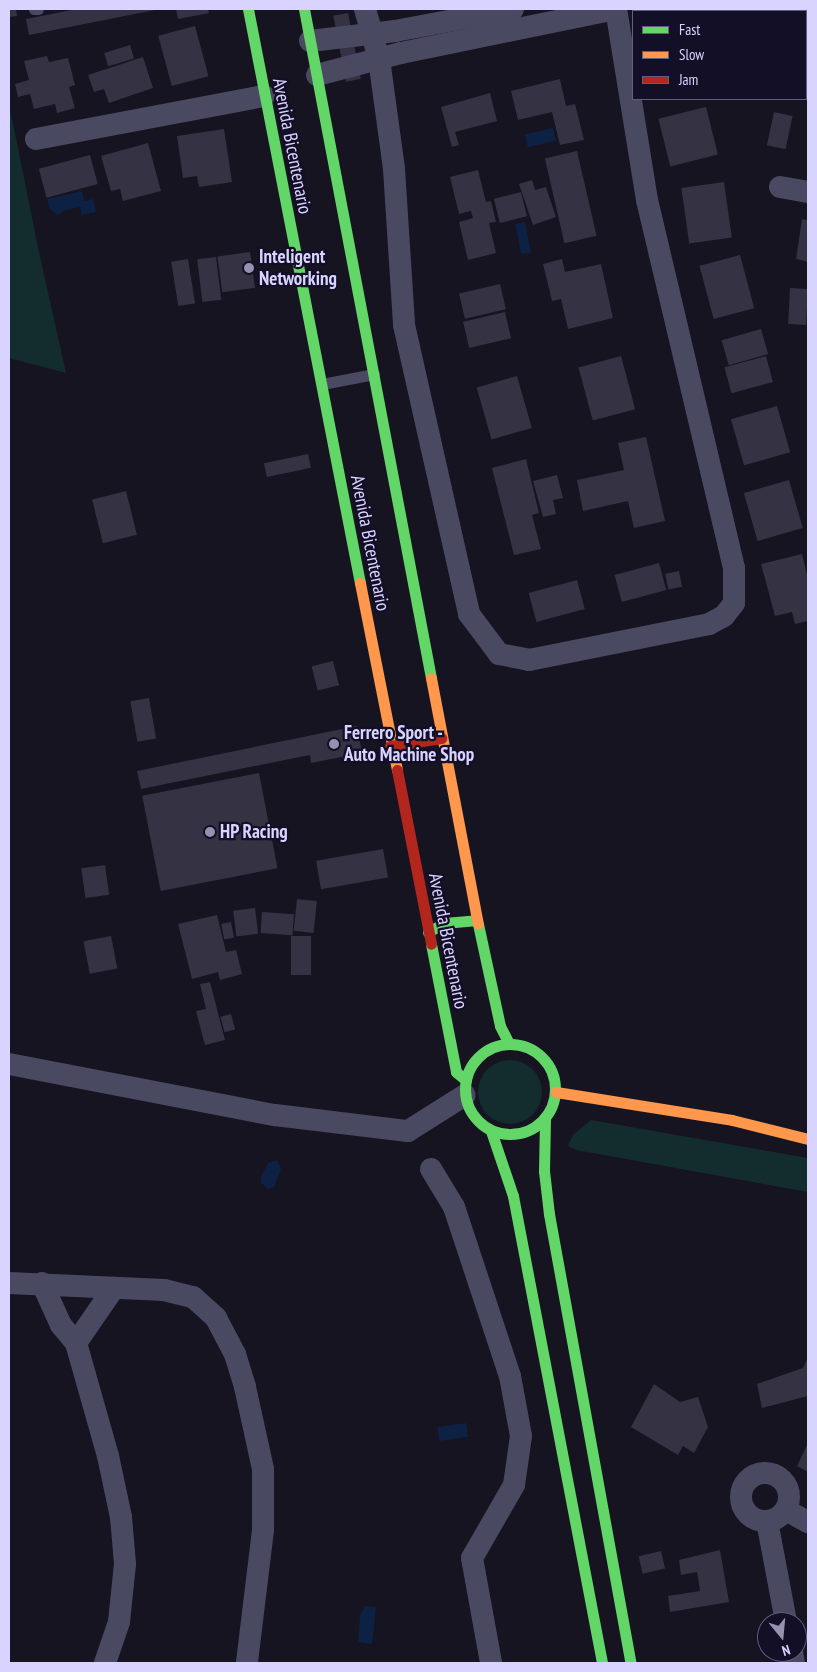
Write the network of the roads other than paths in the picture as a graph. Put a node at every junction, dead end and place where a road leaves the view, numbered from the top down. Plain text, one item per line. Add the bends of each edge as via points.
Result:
1 (34, 9) edge
2 (38, 9) edge
3 (248, 9) edge
4 (304, 9) edge
5 (365, 9) edge
6 (513, 9) edge
7 (616, 9) edge
8 (373, 33) junction
9 (310, 41) junction
10 (379, 59) junction
11 (317, 75) junction
12 (264, 96) junction
13 (36, 139) dead end
14 (780, 187) dead end
15 (808, 192) edge
16 (375, 374) junction
17 (322, 384) junction
18 (441, 738) junction
19 (390, 746) junction
20 (477, 920) junction
21 (428, 932) junction
22 (509, 1044) junction
23 (9, 1064) edge
24 (465, 1088) junction
25 (556, 1092) junction
26 (546, 1119) junction
27 (491, 1131) junction
28 (808, 1139) edge
29 (431, 1169) dead end
30 (9, 1283) edge
31 (42, 1284) junction
32 (114, 1288) junction
33 (76, 1343) junction
34 (786, 1510) junction
35 (767, 1521) junction
36 (808, 1522) edge
37 (784, 1612) edge
38 (105, 1663) edge
39 (247, 1663) edge
40 (491, 1663) edge
41 (602, 1663) edge
42 (631, 1663) edge

1 - 2 lane
3 - 12 street, Avenida Bicentenario
4 - 9 street, Avenida Bicentenario
5 - 8 street
6 - 8 street
7 - 10 street
7 - 10 street via 647,200 734,568 734,603 724,616 709,624 529,660 499,654 469,614 404,325 394,169
8 - 9 street
8 - 10 street
9 - 11 street, Avenida Bicentenario
10 - 11 street
11 - 16 street, Avenida Bicentenario
12 - 13 street
12 - 17 street, Avenida Bicentenario
14 - 15 street
16 - 17 lane
16 - 18 street, Avenida Bicentenario
17 - 19 street, Avenida Bicentenario
18 - 19 street
18 - 20 street, Avenida Bicentenario
19 - 21 street, Avenida Bicentenario
20 - 21 street via 444,923
20 - 22 street, Avenida Bicentenario via 500,1026
21 - 24 street, Avenida Bicentenario via 456,1072
22 - 24 street via 481,1054
22 - 25 street via 538,1053 555,1077
23 - 24 street via 275,1115 408,1131
24 - 27 street via 469,1110
25 - 26 street
25 - 28 street via 732,1120
26 - 27 street via 520,1134
26 - 42 street via 544,1171 549,1214
27 - 41 street via 513,1196
29 - 40 street via 456,1216 510,1376 521,1436 514,1484 472,1558
30 - 31 street
31 - 32 street
31 - 33 street via 61,1325
32 - 33 street
32 - 39 street via 164,1290 192,1297 216,1318 235,1354 256,1429 263,1469 262,1540
33 - 38 street via 108,1456 121,1517 124,1564 119,1622
34 - 35 street
34 - 35 street via 789,1495 784,1481 769,1473 752,1476 742,1488 741,1505 752,1518
34 - 36 street
35 - 37 street

